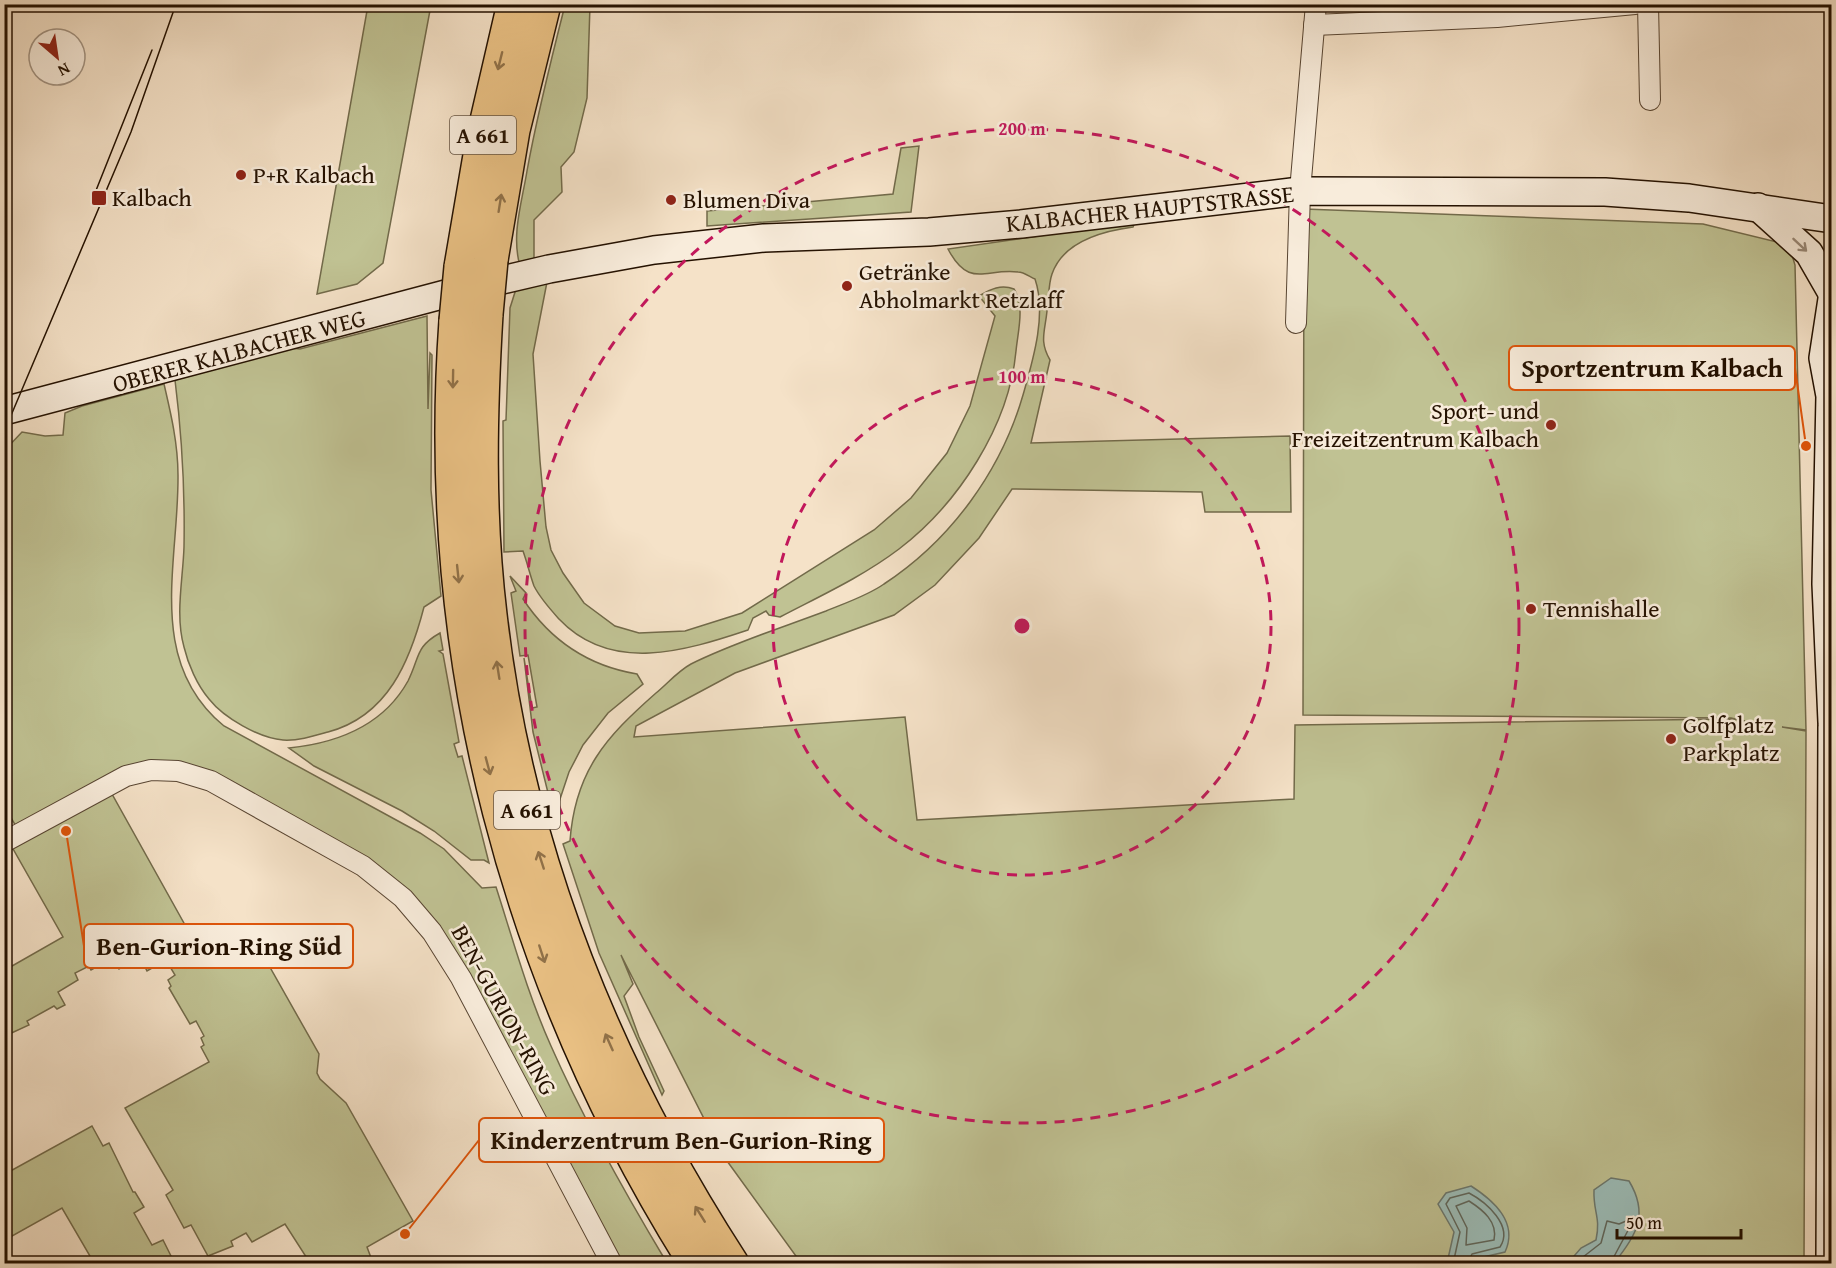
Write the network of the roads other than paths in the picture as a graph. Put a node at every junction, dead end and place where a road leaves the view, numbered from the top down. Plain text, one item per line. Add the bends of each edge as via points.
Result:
1 (514, 4) edge
2 (544, 4) edge
3 (1316, 4) edge
4 (1635, 4) edge
5 (1648, 4) edge
6 (1314, 25) junction
7 (1650, 100) dead end
8 (1300, 191) junction
9 (1757, 206) junction
10 (1832, 219) edge
11 (473, 290) junction
12 (1832, 292) edge
13 (1832, 298) edge
14 (1296, 323) dead end
15 (1831, 394) edge
16 (4, 411) edge
17 (1832, 722) edge
18 (1832, 727) edge
19 (4, 842) edge
20 (1831, 1070) edge
21 (1831, 1262) edge
22 (612, 1263) edge
23 (696, 1263) edge
24 (732, 1263) edge

1 -> 11 highway, A 661 via 487,118
11 -> 2 highway, A 661
3 - 6 street
4 - 6 street via 1497,17
5 - 7 street
6 - 8 street
8 - 9 street, KALBACHER HAUPTSTRASSE via 1605,192
8 - 11 street, KALBACHER HAUPTSTRASSE via 1009,225 764,238 654,250 549,269
8 - 14 street
9 - 10 street, KALBACHER HAUPTSTRASSE
9 -> 12 street via 1809,253
11 - 16 street, OBERER KALBACHER WEG
11 -> 23 highway, A 661 via 451,462 457,564 484,754 518,880 570,1025 630,1152
24 -> 11 highway, A 661 via 654,1136 619,1065 577,965 536,845 514,754 489,605
13 - 15 street via 1823,358
15 - 17 street via 1826,584
18 - 20 street
19 - 22 street, BEN-GURION-RING via 126,776 151,770 178,771 211,781 363,867 403,898 432,932 461,978
20 - 21 street

